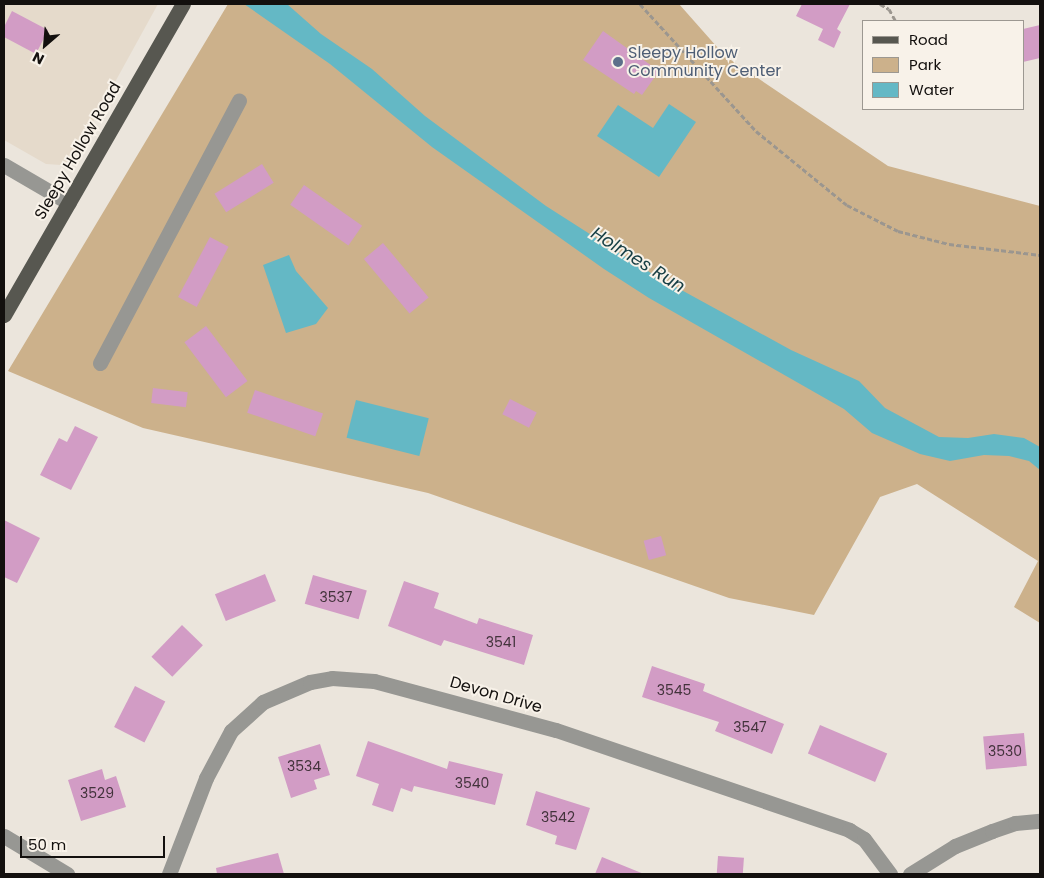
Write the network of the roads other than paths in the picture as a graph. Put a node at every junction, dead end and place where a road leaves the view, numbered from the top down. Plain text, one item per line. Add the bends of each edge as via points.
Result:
1 (182, 5) edge
2 (239, 100) dead end
3 (4, 165) edge
4 (70, 203) junction
5 (4, 315) edge
6 (100, 363) dead end
7 (1040, 820) edge
8 (4, 836) edge
9 (67, 874) edge
10 (169, 874) edge
11 (890, 874) edge
12 (910, 874) edge

1 - 4 main road, Sleepy Hollow Road
2 - 6 street
3 - 4 street
4 - 5 main road, Sleepy Hollow Road
7 - 12 street via 1015,823 955,846
8 - 9 street
10 - 11 street, Devon Drive via 206,778 231,731 263,702 310,682 332,678 374,681 556,730 850,830 864,840

